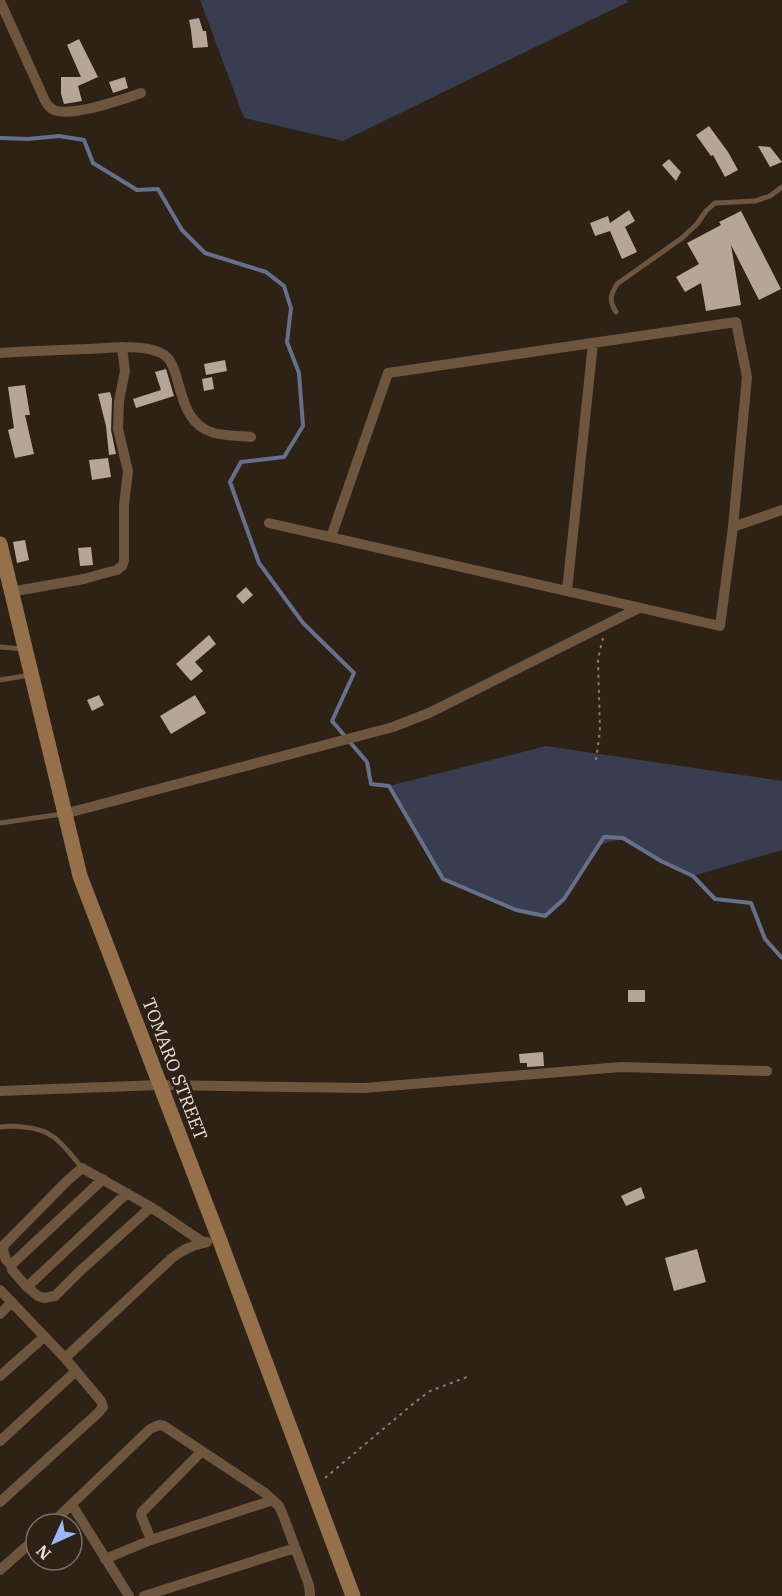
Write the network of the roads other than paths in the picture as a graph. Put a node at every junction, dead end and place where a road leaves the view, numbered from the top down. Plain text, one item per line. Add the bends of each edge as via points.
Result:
1 (0, 1) edge
2 (141, 93) dead end
3 (782, 187) edge
4 (616, 312) dead end
5 (593, 343) junction
6 (122, 348) junction
7 (0, 352) edge
8 (251, 437) dead end
9 (782, 510) edge
10 (269, 523) dead end
11 (733, 527) junction
12 (331, 537) junction
13 (0, 544) edge
14 (567, 591) junction
15 (10, 592) junction
16 (639, 608) junction
17 (0, 647) edge
18 (24, 650) junction
19 (30, 675) junction
20 (0, 680) edge
21 (64, 814) junction
22 (0, 823) edge
23 (767, 1071) dead end
24 (160, 1085) junction
25 (0, 1091) edge
26 (0, 1127) edge
27 (82, 1168) junction
28 (103, 1179) junction
29 (127, 1193) junction
30 (151, 1207) junction
31 (220, 1241) junction
32 (204, 1243) junction
33 (10, 1265) junction
34 (27, 1287) junction
35 (0, 1290) edge
36 (12, 1302) junction
37 (0, 1314) edge
38 (44, 1336) junction
39 (65, 1358) junction
40 (76, 1371) junction
41 (0, 1376) edge
42 (0, 1441) edge
43 (202, 1450) junction
44 (273, 1500) junction
45 (0, 1502) edge
46 (72, 1505) junction
47 (64, 1512) edge
48 (151, 1540) junction
49 (295, 1548) junction
50 (24, 1549) edge
51 (105, 1559) junction
52 (0, 1570) edge
53 (129, 1596) edge
54 (144, 1596) edge
55 (310, 1596) edge
56 (352, 1596) edge

1 - 2 street via 52,109 70,112 94,108
3 - 4 lane via 756,201 715,203 682,238 617,284 611,294
5 - 11 street via 736,322 747,377
5 - 12 street via 387,373
5 - 14 street
6 - 7 street
6 - 8 street via 160,352 167,357 189,414 200,426 214,433
6 - 15 street via 125,371 118,429 128,471 122,566 84,579
9 - 11 street
10 - 12 street
11 - 16 street via 720,626
12 - 14 street
13 - 15 street, TOMARO STREET
14 - 16 street
15 - 18 street, TOMARO STREET
16 - 21 street via 429,713 393,727
17 - 18 lane
18 - 19 street, TOMARO STREET
19 - 20 lane
19 - 21 street, TOMARO STREET
21 - 22 lane
21 - 24 street, TOMARO STREET via 80,876
23 - 24 street via 621,1067 364,1088
24 - 25 street
24 - 31 street, TOMARO STREET
26 - 27 lane via 15,1126 52,1135
27 - 28 street
27 - 33 street via 4,1245
28 - 29 street
28 - 33 street
29 - 30 street
29 - 34 street
30 - 32 street
30 - 34 street via 55,1296 44,1298
31 - 32 street
31 - 56 street, TOMARO STREET
32 - 39 street via 184,1249 172,1258
33 - 34 street
35 - 36 street
36 - 37 street
36 - 38 street
38 - 39 street
38 - 41 street
39 - 40 street
40 - 42 street
40 - 45 street via 103,1407
43 - 44 street
43 - 46 street via 164,1426 154,1426
43 - 48 street via 142,1512
44 - 48 street
44 - 49 street via 284,1515
46 - 47 street
46 - 51 street
48 - 51 street
49 - 54 street
49 - 55 street
50 - 52 street
51 - 53 street

